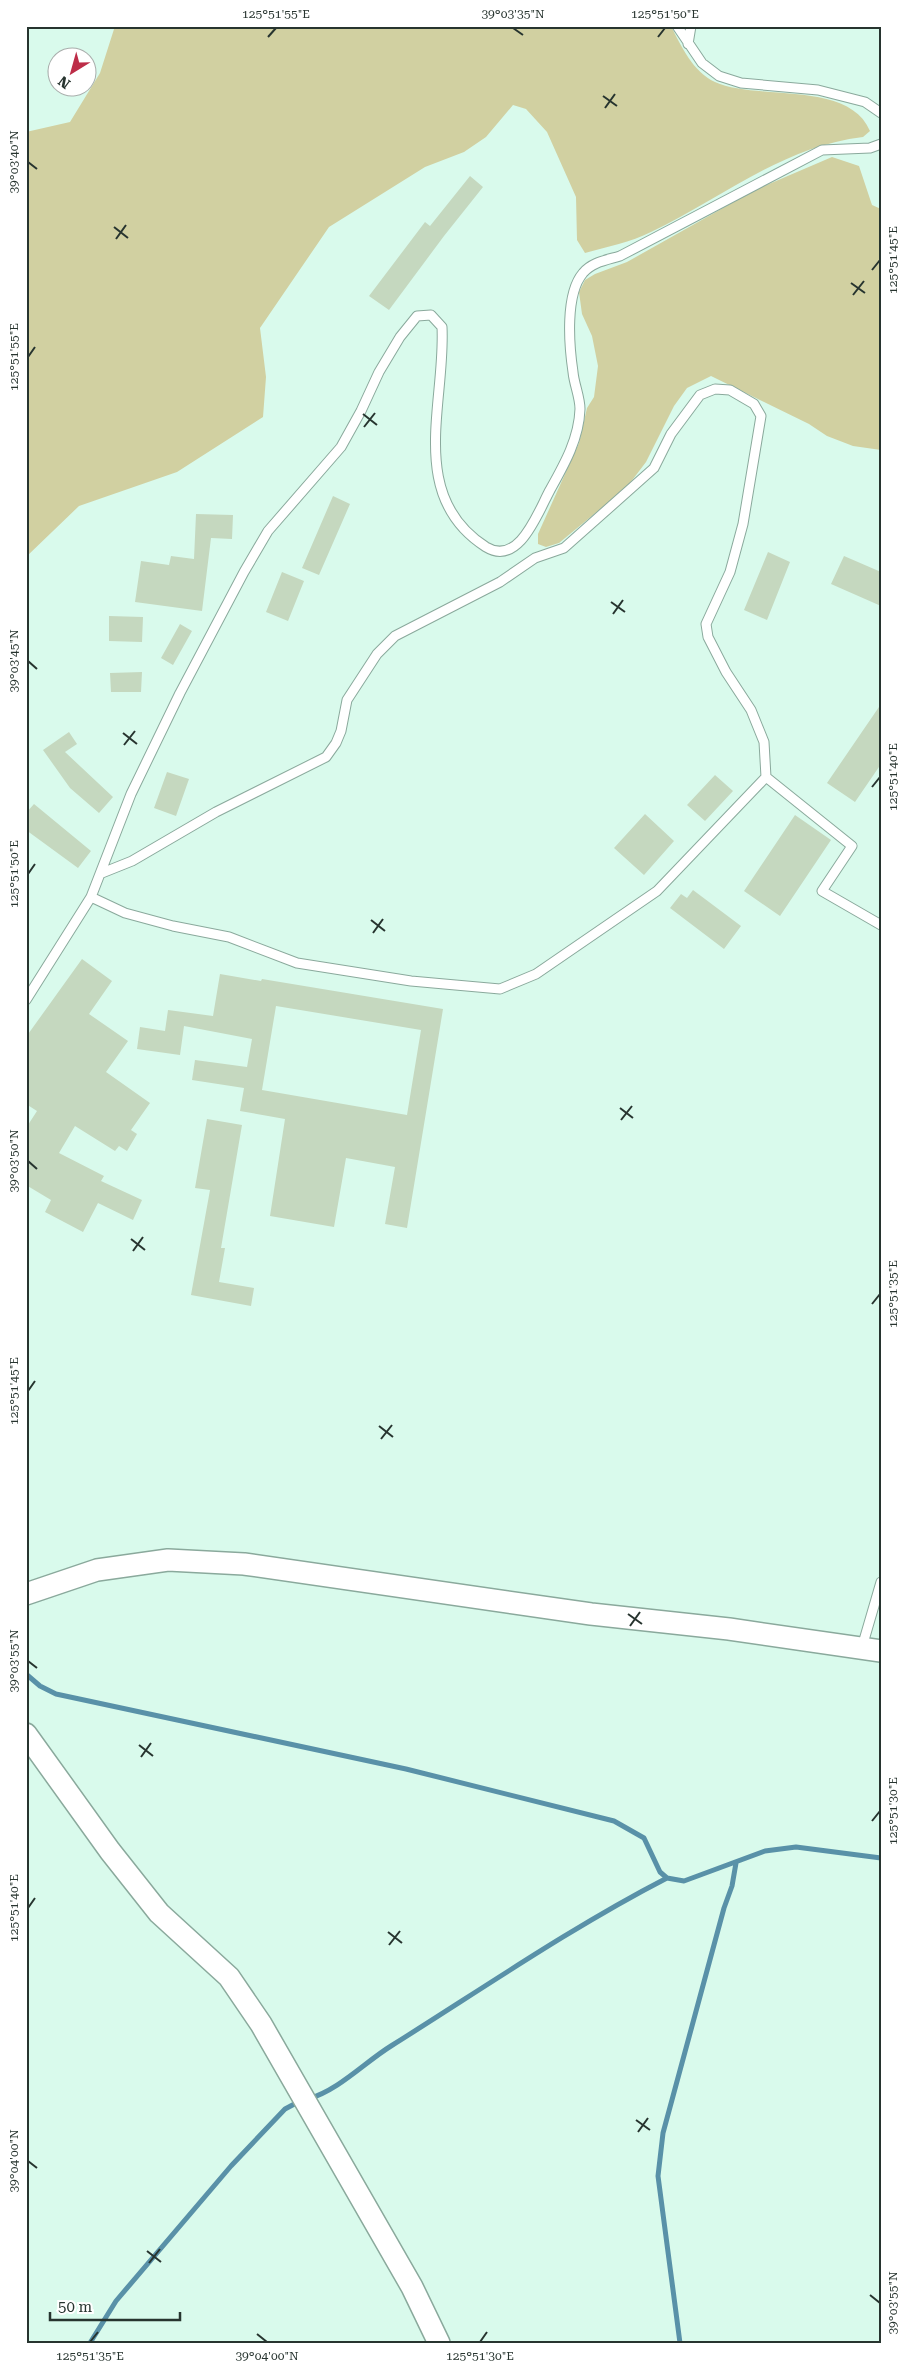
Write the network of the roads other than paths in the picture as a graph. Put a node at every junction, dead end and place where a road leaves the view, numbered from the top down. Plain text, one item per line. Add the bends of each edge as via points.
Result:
1 (677, 26) edge
2 (691, 26) edge
3 (688, 44) junction
4 (881, 113) edge
5 (881, 144) edge
6 (766, 777) junction
7 (102, 873) junction
8 (91, 897) junction
9 (881, 925) edge
10 (26, 1000) edge
11 (881, 1582) edge
12 (26, 1594) edge
13 (872, 1649) edge
14 (26, 1734) edge
15 (439, 2343) edge

1 - 3 lane
2 - 3 lane
3 - 4 lane via 702,63 719,76 742,83 818,90 865,102
5 - 7 lane via 862,149 822,150 620,256 596,263 584,272 574,286 569,329 580,409 572,449 522,543 504,552 493,551 475,540 454,516 439,483 434,445 442,327 431,316 418,316 400,337 379,372 341,447 268,531 244,572 131,794
6 - 7 lane via 764,742 751,710 708,637 706,624 730,572 743,524 761,416 754,404 743,396 730,390 715,389 700,395 685,412 654,468 564,548 536,558 500,582 395,636 377,654 347,700 341,731 326,757 216,812 132,861
6 - 8 lane via 657,891 536,974 500,988 412,981 297,963 229,937 125,913
6 - 9 lane via 852,846 822,891
7 - 8 lane
8 - 10 lane
11 - 13 lane
12 - 13 street via 97,1570 168,1560 244,1564 591,1614
14 - 15 street via 159,1913 229,1977 261,2024 412,2287

